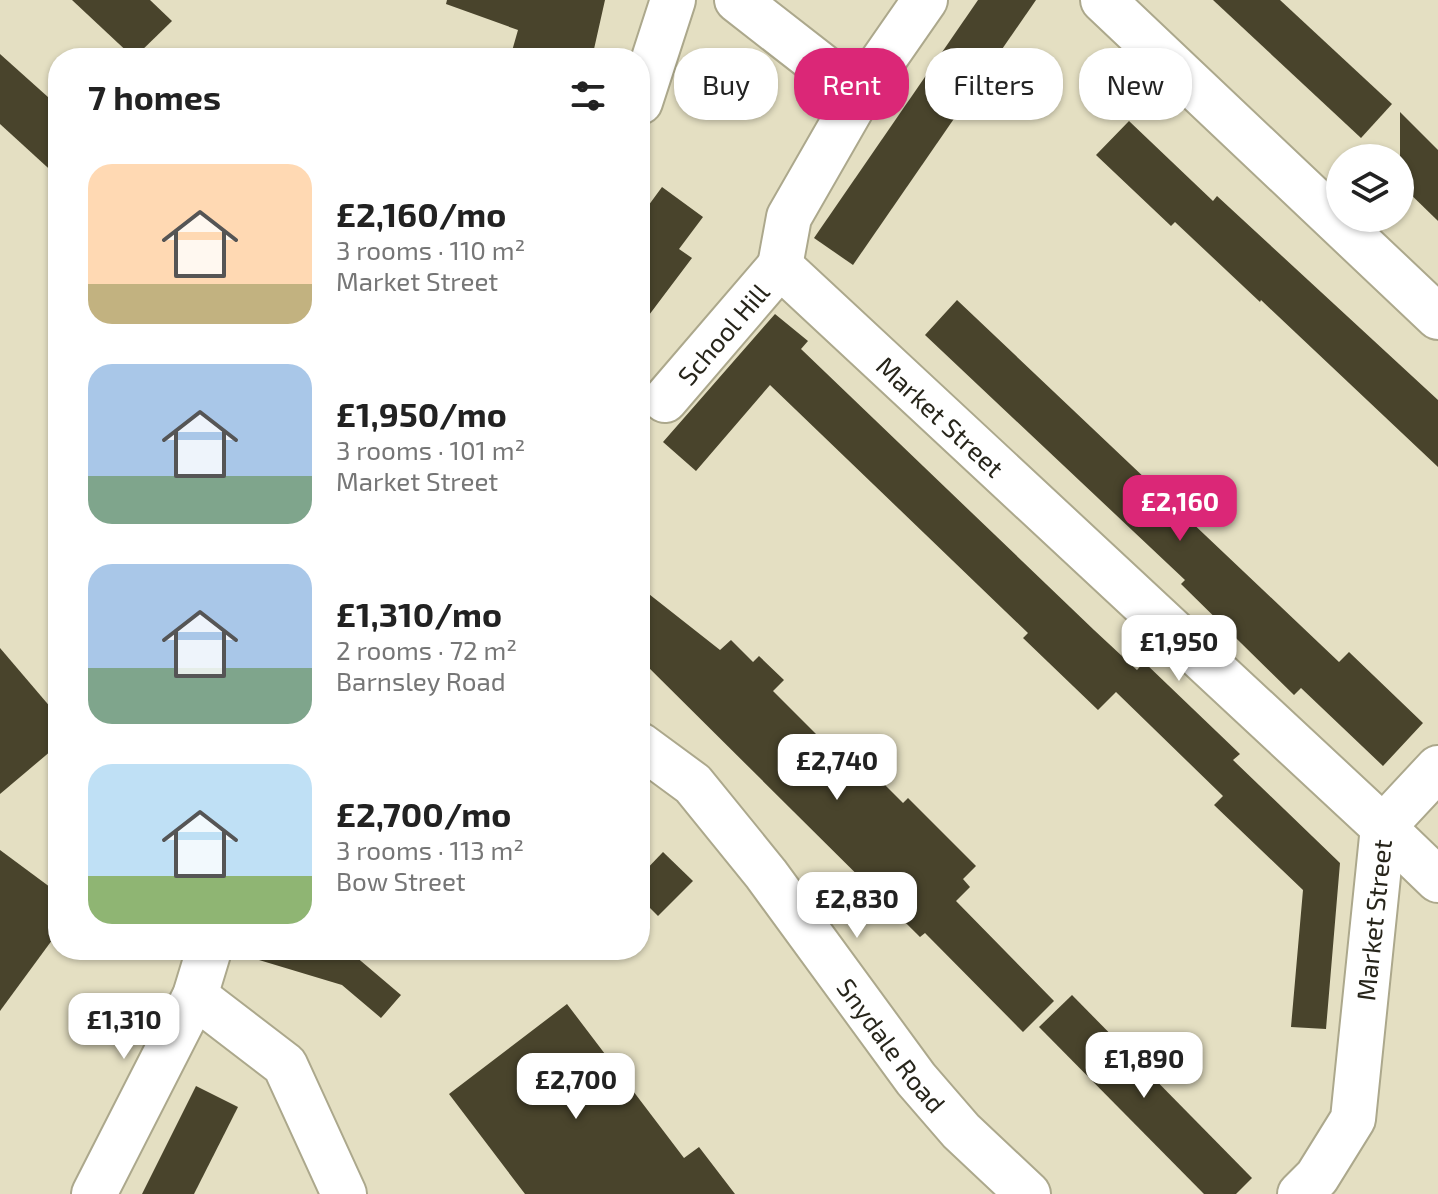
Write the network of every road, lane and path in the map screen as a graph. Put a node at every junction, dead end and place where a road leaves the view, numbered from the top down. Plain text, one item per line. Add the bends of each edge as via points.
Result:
1 (673, 0) edge
2 (737, 0) edge
3 (925, 0) edge
4 (1103, 0) edge
5 (799, 48) edge
6 (892, 48) edge
7 (650, 71) edge
8 (845, 120) edge
9 (780, 266) junction
10 (1438, 317) edge
11 (665, 400) dead end
12 (650, 752) edge
13 (1438, 768) edge
14 (1383, 827) junction
15 (1438, 880) edge
16 (206, 960) edge
17 (195, 996) junction
18 (94, 1194) edge
19 (344, 1194) edge
20 (1028, 1194) edge
21 (1300, 1194) edge

1 - 7 street
2 - 5 street
3 - 6 street
4 - 10 street
8 - 9 street via 789,217
9 - 11 street, School Hill
9 - 14 street, Market Street
12 - 20 street, Snydale Road via 693,784 916,1079 961,1131
13 - 14 street
14 - 15 street
14 - 21 street, Market Street via 1353,1119 1317,1177
16 - 17 street
17 - 18 street
17 - 19 street via 285,1065

